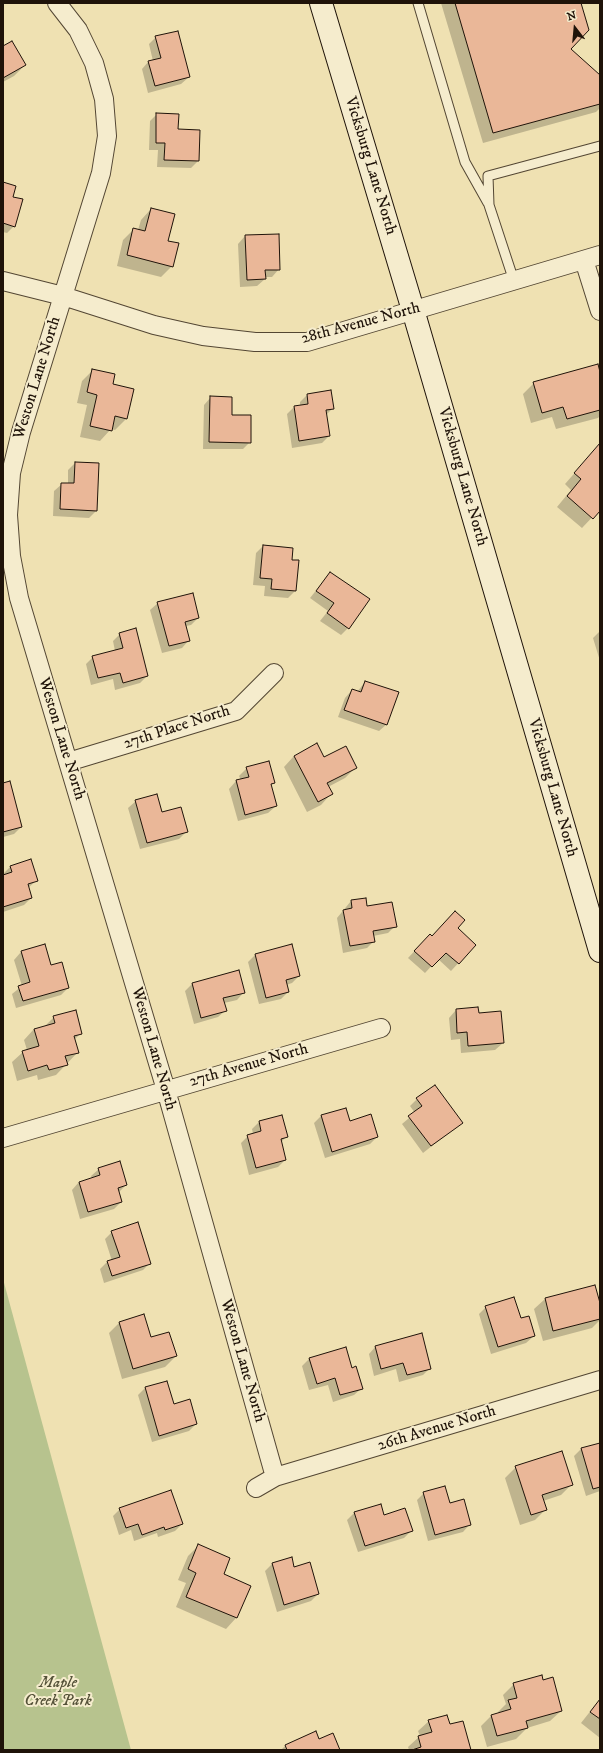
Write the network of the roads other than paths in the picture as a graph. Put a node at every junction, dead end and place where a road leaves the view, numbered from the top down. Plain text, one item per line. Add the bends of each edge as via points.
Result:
1 (57, 3) edge
2 (321, 3) edge
3 (418, 3) edge
4 (600, 146) edge
5 (489, 205) junction
6 (592, 258) edge
7 (3, 281) edge
8 (514, 281) junction
9 (64, 296) junction
10 (413, 310) junction
11 (600, 311) edge
12 (274, 673) dead end
13 (68, 762) junction
14 (594, 911) edge
15 (600, 951) edge
16 (381, 1028) dead end
17 (166, 1090) junction
18 (3, 1138) edge
19 (600, 1380) edge
20 (275, 1477) junction
21 (256, 1488) dead end

1 - 9 street, Weston Lane North via 78,30 94,63 104,99 107,136 101,174
2 - 10 main road, Vicksburg Lane North
3 - 5 lane via 465,162
4 - 5 lane via 488,176
5 - 8 lane
6 - 8 street, 28th Avenue North
6 - 11 street
7 - 9 street, 28th Avenue North
8 - 10 street, 28th Avenue North
9 - 10 street, 28th Avenue North via 154,325 204,336 255,342 307,342
9 - 13 street, Weston Lane North via 21,432 11,472 8,515 10,556 19,598
10 - 14 main road, Vicksburg Lane North
12 - 13 street, 27th Place North via 236,711
13 - 17 street, Weston Lane North
14 - 15 main road, Vicksburg Lane North
16 - 17 street, 27th Avenue North
17 - 18 street, 27th Avenue North
17 - 20 street, Weston Lane North
19 - 20 street, 26th Avenue North
20 - 21 street, 26th Avenue North

